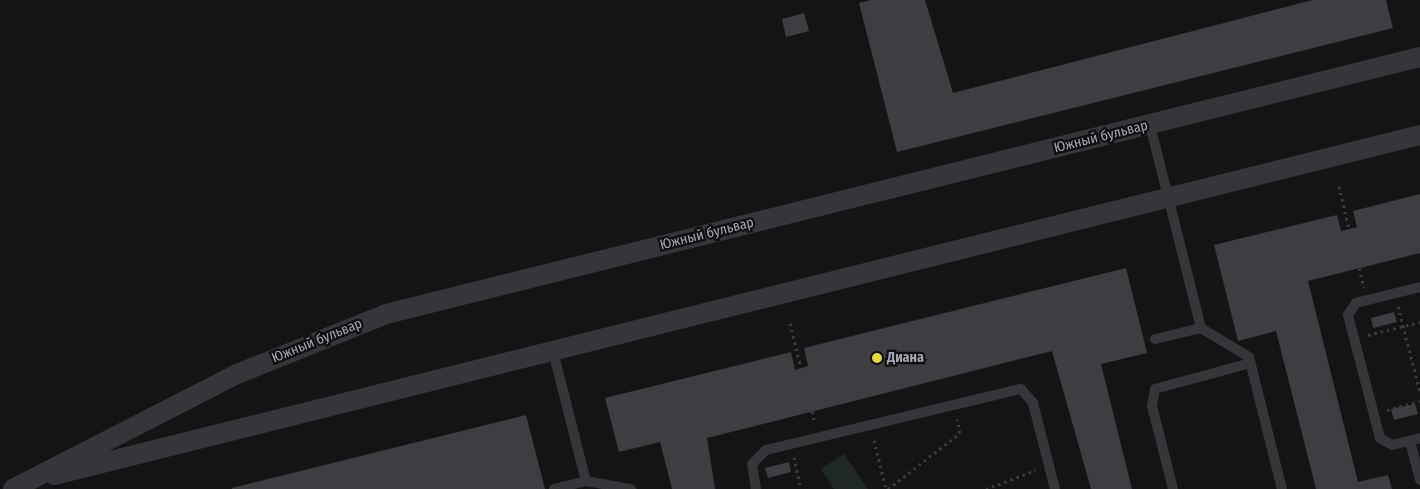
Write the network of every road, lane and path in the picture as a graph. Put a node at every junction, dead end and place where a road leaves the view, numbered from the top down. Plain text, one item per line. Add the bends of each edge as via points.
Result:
1 (1420, 58) edge
2 (1150, 124) junction
3 (1420, 135) edge
4 (1339, 186) dead end
5 (1168, 198) junction
6 (1349, 229) dead end
7 (1420, 287) edge
8 (1395, 293) junction
9 (1420, 322) edge
10 (790, 323) dead end
11 (1404, 326) junction
12 (1201, 328) junction
13 (1156, 339) dead end
14 (1353, 339) junction
15 (553, 351) junction
16 (1251, 363) junction
17 (801, 368) dead end
18 (1420, 392) edge
19 (1420, 402) edge
20 (953, 404) junction
21 (1372, 414) junction
22 (870, 425) junction
23 (1415, 440) edge
24 (790, 445) junction
25 (1049, 466) junction
26 (1420, 480) edge
27 (586, 481) junction
28 (17, 486) edge
29 (554, 489) edge
30 (630, 489) edge
31 (756, 489) edge
32 (802, 489) edge
33 (887, 489) edge
34 (986, 489) edge
35 (1055, 489) edge
36 (1173, 489) edge
37 (1282, 489) edge

1 - 2 street, Южный бульвар
2 - 5 lane
2 - 28 street, Южный бульвар via 386,314 237,374
3 - 5 street, Южный бульвар
4 - 6 path
5 - 12 lane
5 - 15 street, Южный бульвар
7 - 8 lane
8 - 11 path
8 - 14 lane via 1351,305 1348,315
9 - 11 path
10 - 17 path
11 - 14 path
11 - 18 path
12 - 13 lane
12 - 16 lane via 1249,356
14 - 21 lane
15 - 27 lane
15 - 28 street, Южный бульвар
16 - 36 lane via 1155,389 1152,406
16 - 37 lane
19 - 21 path
20 - 22 lane
20 - 25 lane via 1010,390 1029,394
20 - 33 path via 960,433
21 - 23 lane via 1385,442
22 - 24 lane
22 - 33 path
23 - 26 lane
24 - 31 lane via 756,456 752,464
24 - 32 path
25 - 34 path via 1008,477
25 - 35 lane
27 - 29 lane
27 - 30 lane

